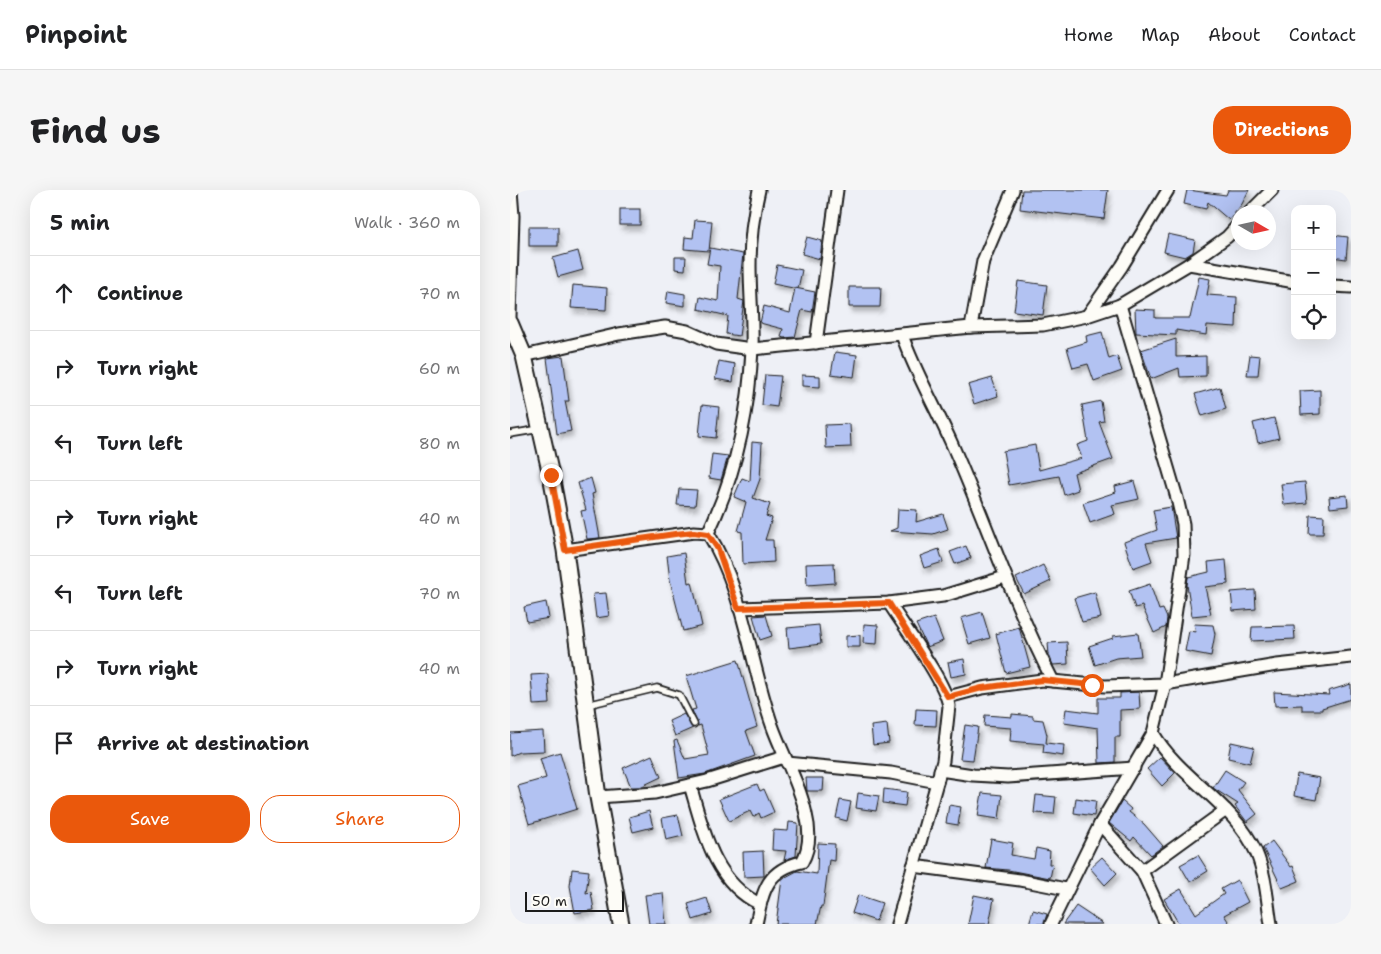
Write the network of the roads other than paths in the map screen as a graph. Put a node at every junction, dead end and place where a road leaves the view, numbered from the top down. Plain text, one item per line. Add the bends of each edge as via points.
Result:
1 (511, 190) edge
2 (759, 190) edge
3 (837, 190) edge
4 (1013, 190) edge
5 (1168, 190) edge
6 (1272, 190) edge
7 (1257, 205) edge
8 (1231, 233) edge
9 (1189, 264) junction
10 (1291, 281) edge
11 (1336, 286) edge
12 (1351, 287) edge
13 (1120, 305) junction
14 (1086, 316) junction
15 (510, 317) edge
16 (510, 323) edge
17 (971, 327) junction
18 (902, 335) junction
19 (816, 343) junction
20 (752, 348) junction
21 (524, 356) junction
22 (540, 430) junction
23 (510, 434) edge
24 (708, 534) junction
25 (565, 550) junction
26 (1005, 577) junction
27 (889, 603) junction
28 (738, 608) junction
29 (1351, 657) edge
30 (1052, 681) junction
31 (1165, 684) junction
32 (948, 697) junction
33 (585, 705) junction
34 (694, 724) dead end
35 (1153, 733) junction
36 (786, 760) junction
37 (1134, 768) junction
38 (940, 770) junction
39 (937, 782) junction
40 (690, 785) junction
41 (598, 797) junction
42 (1226, 810) junction
43 (1100, 824) junction
44 (913, 866) junction
45 (1142, 871) junction
46 (1066, 889) junction
47 (760, 904) junction
48 (621, 924) edge
49 (756, 924) edge
50 (897, 924) edge
51 (1051, 924) edge
52 (1166, 924) edge
53 (1271, 924) edge

1 - 15 street
2 - 20 street via 753,218 750,264
3 - 19 street
4 - 17 street via 983,261
5 - 14 street via 1133,250
6 - 7 street
8 - 9 street
9 - 10 street
9 - 13 street
11 - 12 street
13 - 14 street
13 - 31 street via 1183,524 1184,555
14 - 17 street via 1043,325
16 - 21 main road
17 - 18 street
18 - 19 street
18 - 26 street via 911,361 951,443
19 - 20 street
20 - 21 street via 716,344 688,331 665,327
20 - 24 street via 737,460 728,490
21 - 22 main road
22 - 23 lane
22 - 25 main road
24 - 25 street via 675,534
24 - 28 street via 718,549
25 - 33 main road
26 - 27 street via 943,596
26 - 30 street
27 - 28 street
27 - 32 street
28 - 36 street via 772,724
29 - 31 street
30 - 31 street via 1105,686
30 - 32 street via 982,688
31 - 35 street
32 - 38 street via 948,726
33 - 34 lane via 657,688 679,695
33 - 41 main road
35 - 37 street
35 - 42 street via 1160,746
36 - 39 street
36 - 40 street
36 - 47 street via 797,781 807,816 808,851 802,862 776,872
37 - 38 street via 1008,777
37 - 43 street
38 - 39 street
39 - 44 street
40 - 41 street via 655,793
40 - 47 street via 711,852 740,891
41 - 48 main road
42 - 45 street
42 - 53 street via 1255,850 1265,881
43 - 45 street
43 - 46 street
44 - 46 street
44 - 50 street
45 - 52 street
46 - 51 street
47 - 49 street

